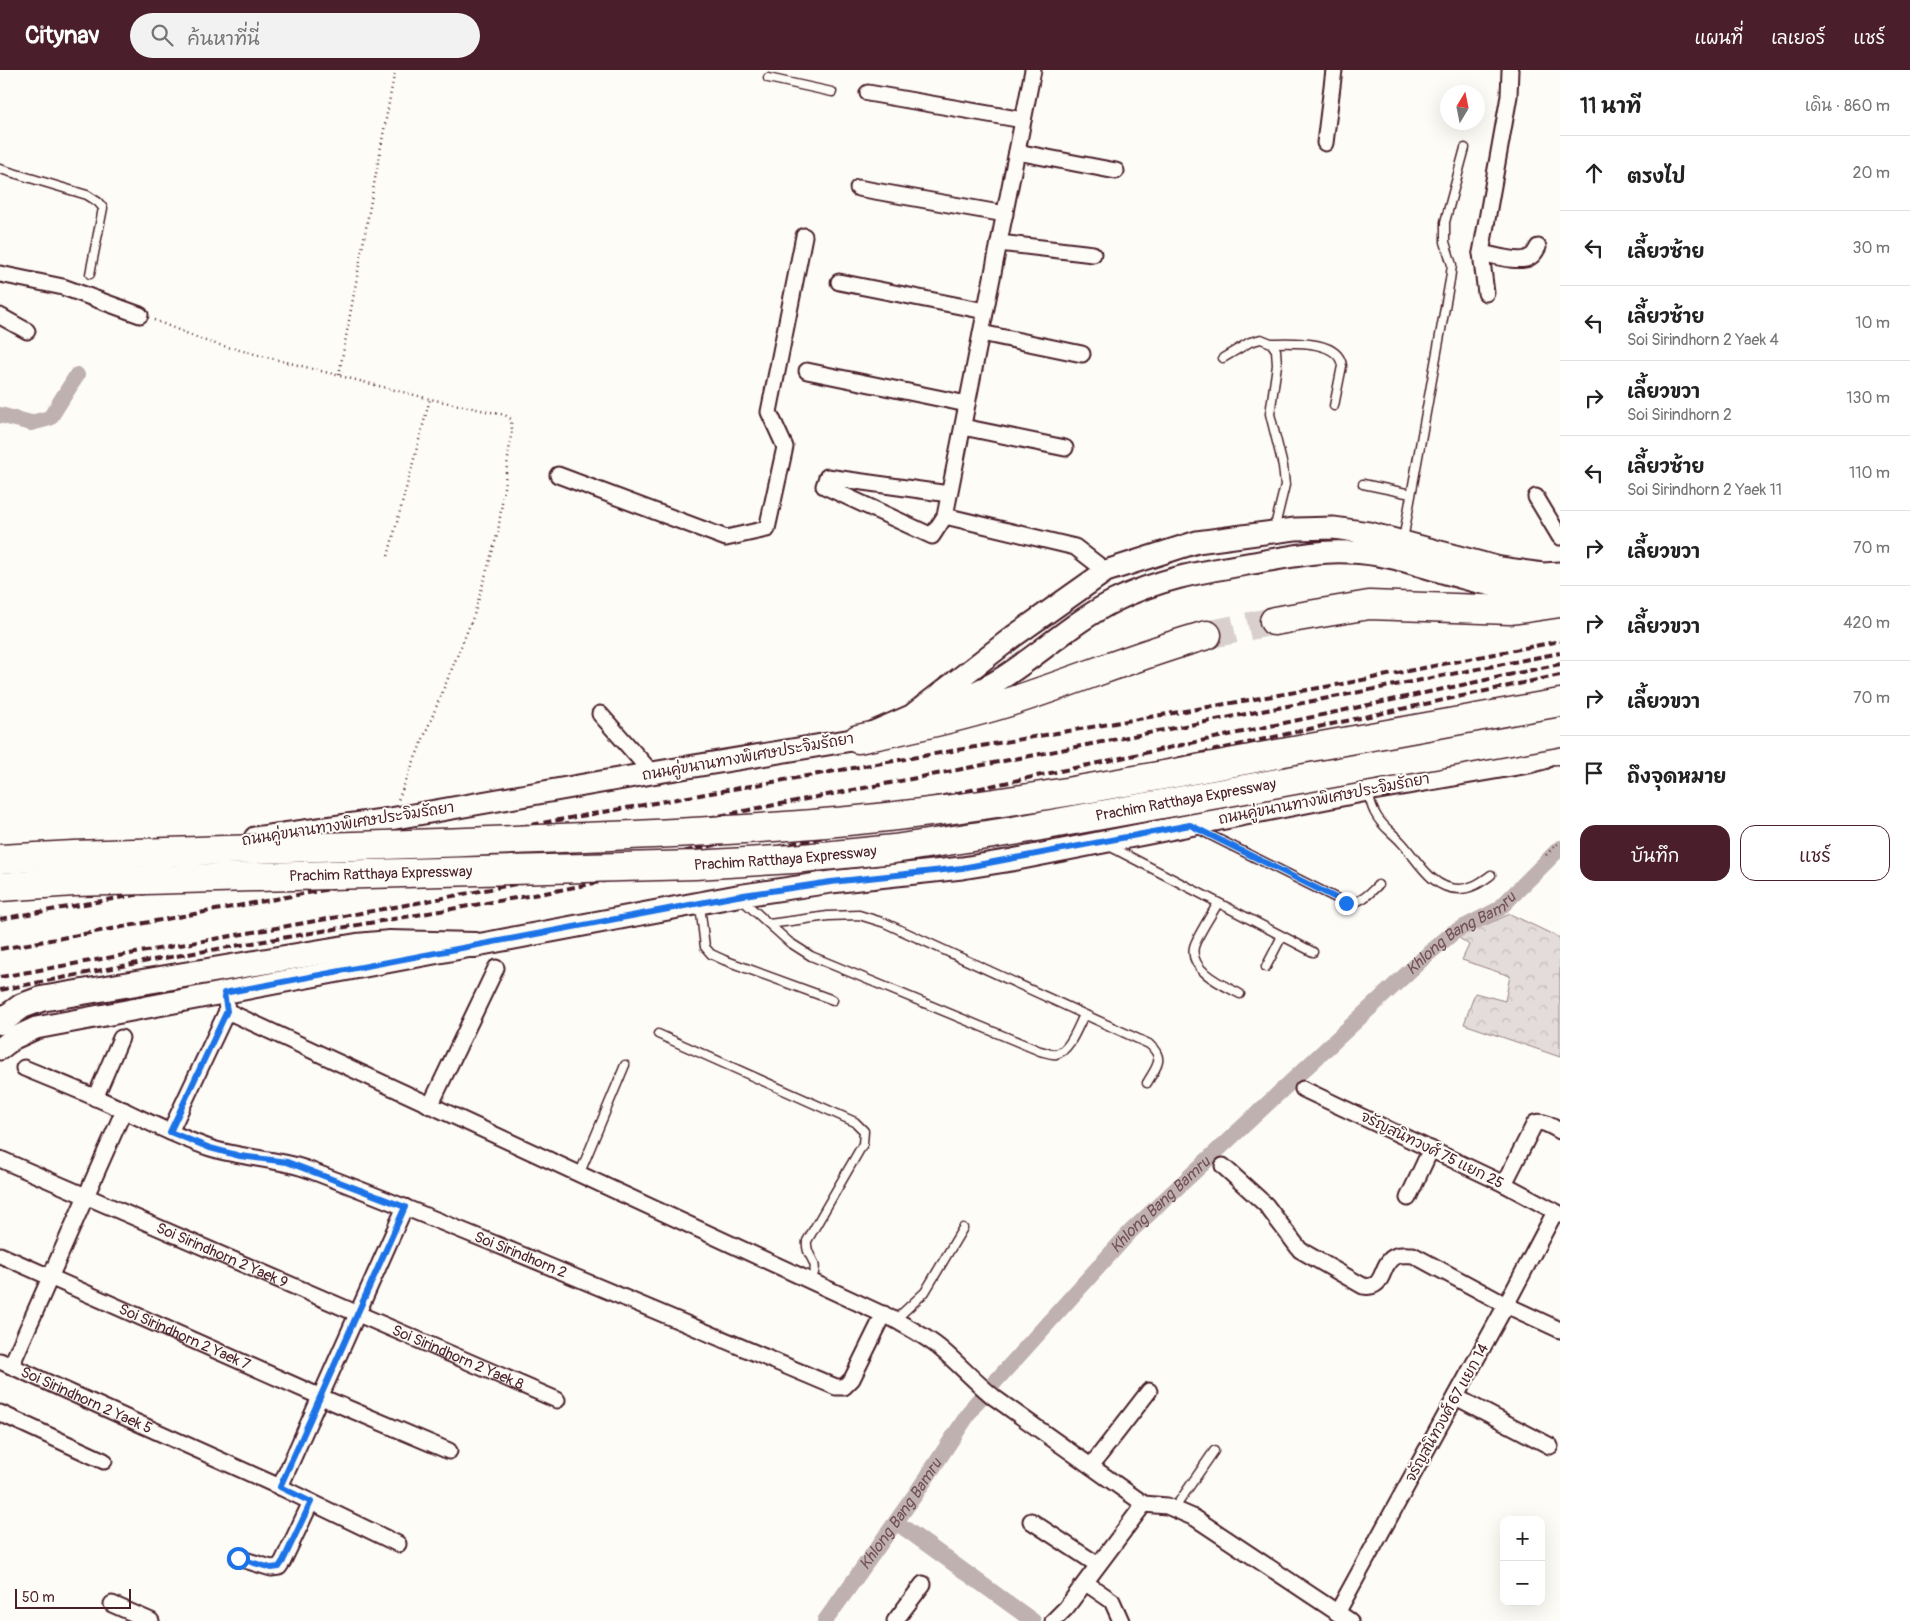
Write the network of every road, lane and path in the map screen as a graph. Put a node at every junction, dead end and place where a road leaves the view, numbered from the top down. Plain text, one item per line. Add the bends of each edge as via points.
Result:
1 (396, 70) edge
2 (1033, 70) edge
3 (1334, 70) edge
4 (1510, 70) edge
5 (768, 78) dead end
6 (832, 92) dead end
7 (868, 93) dead end
8 (1023, 120) junction
9 (1325, 143) dead end
10 (1465, 148) dead end
11 (1017, 152) junction
12 (0, 169) edge
13 (1116, 171) dead end
14 (858, 188) dead end
15 (1005, 214) junction
16 (804, 236) dead end
17 (999, 244) junction
18 (1538, 247) dead end
19 (1481, 253) junction
20 (1093, 254) dead end
21 (0, 274) edge
22 (90, 274) dead end
23 (839, 282) dead end
24 (1486, 293) dead end
25 (985, 311) junction
26 (140, 315) joint
27 (0, 316) edge
28 (27, 332) dead end
29 (981, 333) junction
30 (1271, 343) junction
31 (1082, 354) dead end
32 (1223, 358) dead end
33 (807, 371) dead end
34 (338, 375) junction
35 (430, 399) junction
36 (967, 404) junction
37 (1334, 406) dead end
38 (963, 427) junction
39 (1065, 448) dead end
40 (558, 475) dead end
41 (1363, 484) dead end
42 (949, 494) junction
43 (1411, 494) junction
44 (1536, 496) dead end
45 (945, 516) junction
46 (1274, 532) junction
47 (1560, 537) edge
48 (1402, 542) junction
49 (388, 556) dead end
50 (1106, 571) junction
51 (1560, 573) edge
52 (1560, 594) edge
53 (1560, 603) edge
54 (1274, 621) tunnel mouth
55 (1208, 636) tunnel mouth
56 (1560, 703) edge
57 (600, 714) dead end
58 (911, 716) junction
59 (1560, 732) edge
60 (858, 739) junction
61 (1501, 751) junction
62 (1560, 751) edge
63 (652, 773) junction
64 (1367, 790) junction
65 (390, 820) junction
66 (1190, 825) junction
67 (1560, 841) edge
68 (1103, 842) junction
69 (1546, 855) dead end
70 (0, 859) edge
71 (0, 874) edge
72 (1491, 876) dead end
73 (831, 882) junction
74 (1378, 885) dead end
75 (0, 887) edge
76 (737, 896) junction
77 (700, 903) junction
78 (1218, 903) junction
79 (770, 924) junction
80 (1282, 936) junction
81 (475, 945) junction
82 (1313, 952) dead end
83 (1266, 967) dead end
84 (496, 968) dead end
85 (1240, 994) dead end
86 (833, 1000) dead end
87 (226, 1002) junction
88 (1084, 1015) junction
89 (0, 1022) edge
90 (658, 1034) dead end
91 (121, 1038) dead end
92 (0, 1049) edge
93 (625, 1065) dead end
94 (24, 1068) dead end
95 (1147, 1083) dead end
96 (1303, 1088) dead end
97 (95, 1098) junction
98 (430, 1106) junction
99 (124, 1110) junction
100 (1560, 1131) edge
101 (170, 1132) junction
102 (1431, 1149) junction
103 (0, 1159) edge
104 (1223, 1166) dead end
105 (579, 1175) junction
106 (1504, 1184) junction
107 (86, 1197) junction
108 (1408, 1198) dead end
109 (405, 1207) junction
110 (1558, 1213) edge
111 (964, 1228) dead end
112 (0, 1255) edge
113 (49, 1277) junction
114 (812, 1280) junction
115 (1506, 1305) junction
116 (357, 1315) junction
117 (890, 1317) junction
118 (1560, 1330) edge
119 (6, 1363) edge
120 (1149, 1391) dead end
121 (321, 1397) junction
122 (1456, 1397) junction
123 (557, 1400) dead end
124 (0, 1413) edge
125 (1550, 1446) dead end
126 (449, 1450) dead end
127 (1214, 1451) dead end
128 (104, 1461) dead end
129 (1090, 1466) junction
130 (280, 1487) junction
131 (311, 1502) junction
132 (1144, 1504) junction
133 (1174, 1509) junction
134 (1031, 1521) dead end
135 (398, 1544) dead end
136 (238, 1558) dead end
137 (1098, 1565) junction
138 (1086, 1582) junction
139 (923, 1584) dead end
140 (112, 1604) dead end
141 (132, 1617) edge
142 (1344, 1617) edge
143 (1054, 1620) edge
144 (151, 1621) edge
145 (895, 1621) edge
146 (1121, 1621) edge

1 - 34 path
2 - 8 street
3 - 9 street
4 - 19 street via 1509,96
5 - 6 lane
7 - 8 street
8 - 11 street
10 - 43 lane via 1445,222 1445,242 1452,265
11 - 13 street
11 - 15 street
12 - 22 lane via 87,195 98,202 103,208 102,222
14 - 15 street
15 - 17 street
16 - 40 street via 768,412 785,447 767,529 726,538
17 - 20 street
17 - 25 street
18 - 19 street via 1532,256 1518,260
19 - 24 street
21 - 26 street via 63,287
23 - 25 street
25 - 29 street
26 - 34 path via 208,342
27 - 28 street
29 - 31 street
29 - 36 street
30 - 32 lane via 1261,339 1250,342
30 - 37 lane via 1304,343 1330,349 1342,366
30 - 46 lane via 1276,350 1277,365 1270,414 1285,485
33 - 36 street
34 - 35 path
35 - 49 path
35 - 65 path via 505,415 511,419 512,429 498,532 474,615
36 - 38 street
38 - 39 street
38 - 42 street
41 - 43 lane
42 - 45 street
42 - 45 street via 827,477 824,486 932,536
43 - 48 lane
44 - 47 street
45 - 50 street via 1075,547
46 - 48 main road, ถนนคู่ขนานทางพิเศษประจิมรัถยา via 1334,528 1369,532
46 - 50 main road, ถนนคู่ขนานทางพิเศษประจิมรัถยา via 1197,542
48 - 51 main road, ถนนคู่ขนานทางพิเศษประจิมรัถยา via 1500,568
50 - 58 main road, ถนนคู่ขนานทางพิเศษประจิมรัถยา via 1014,636
52 - 58 main road via 1488,584 1403,561 1349,552 1318,553 1182,575 1114,601 1000,679 961,698
53 - 54 highway via 1511,610 1369,606
55 - 60 highway via 949,720
56 - 70 highway, Prachim Ratthaya Expressway, bridge via 1129,782 888,817 675,833
57 - 63 street
58 - 60 main road, ถนนคู่ขนานทางพิเศษประจิมรัถยา
59 - 61 main road, bridge
59 - 75 highway, Prachim Ratthaya Expressway, bridge via 1014,831 894,849 794,859 695,865 84,881
60 - 63 main road, ถนนคู่ขนานทางพิเศษประจิมรัถยา
61 - 62 highway
61 - 73 main road via 996,842
62 - 64 main road, ถนนคู่ขนานทางพิเศษประจิมรัถยา via 1529,762
63 - 65 main road, ถนนคู่ขนานทางพิเศษประจิมรัถยา
64 - 66 main road, ถนนคู่ขนานทางพิเศษประจิมรัถยา
64 - 72 lane via 1384,828 1400,841 1429,876 1442,885 1458,889 1472,887
65 - 71 main road, ถนนคู่ขนานทางพิเศษประจิมรัถยา
66 - 68 main road, ถนนคู่ขนานทางพิเศษประจิมรัถยา
66 - 74 lane via 1346,903 1362,900
67 - 69 path
68 - 73 main road, ถนนคู่ขนานทางพิเศษประจิมรัถยา via 962,868
68 - 78 lane
73 - 76 main road, ถนนคู่ขนานทางพิเศษประจิมรัถยา
76 - 77 main road, ถนนคู่ขนานทางพิเศษประจิมรัถยา
76 - 79 lane
77 - 81 main road, ถนนคู่ขนานทางพิเศษประจิมรัถยา
77 - 86 lane via 705,947 711,954
78 - 80 lane
78 - 85 lane via 1194,946 1194,956 1210,977
79 - 88 lane via 858,915 885,924
79 - 88 lane via 811,956 1048,1054 1056,1054 1068,1045
80 - 82 lane
80 - 83 lane
81 - 87 main road, ถนนคู่ขนานทางพิเศษประจิมรัถยา
81 - 89 main road via 390,943 357,946 157,978 40,999 22,1006
84 - 98 street
87 - 92 main road, ถนนคู่ขนานทางพิเศษประจิมรัถยา via 36,1028
87 - 98 street
87 - 101 street
88 - 95 lane via 1149,1044 1156,1051 1158,1064
90 - 114 lane via 855,1122 864,1131 863,1144 807,1241 806,1248 816,1268
91 - 97 street
93 - 105 lane
94 - 97 street, Soi Sirindhorn 2
96 - 102 street, จรัญสนิทวงศ์ 75 แยก 25
97 - 99 street, Soi Sirindhorn 2
98 - 105 street
99 - 101 street, Soi Sirindhorn 2
99 - 107 street, Soi Sirindhorn 2 Yaek 5
100 - 106 street via 1543,1122 1535,1123
101 - 109 street, Soi Sirindhorn 2 via 240,1156 294,1164
102 - 106 street, จรัญสนิทวงศ์ 75 แยก 25
102 - 108 street
103 - 107 street, Soi Sirindhorn 2 Yaek 9
104 - 115 street via 1266,1205 1300,1250 1363,1286 1376,1285 1391,1258 1399,1254 1413,1255
105 - 114 street
106 - 110 street, จรัญสนิทวงศ์ 75 แยก 25
107 - 113 street, Soi Sirindhorn 2 Yaek 5
107 - 116 street, Soi Sirindhorn 2 Yaek 9
109 - 116 street
109 - 117 street, Soi Sirindhorn 2 via 836,1387 844,1387 852,1379
110 - 115 street, จรัญสนิทวงศ์ 67 แยก 14
111 - 117 lane via 925,1292
112 - 113 street, Soi Sirindhorn 2 Yaek 7
113 - 119 street, Soi Sirindhorn 2 Yaek 5
113 - 121 street, Soi Sirindhorn 2 Yaek 7
114 - 117 street
115 - 118 street
115 - 122 street, จรัญสนิทวงศ์ 67 แยก 14
116 - 121 street
116 - 123 street, Soi Sirindhorn 2 Yaek 8
117 - 129 street via 929,1340 976,1384
119 - 130 street, Soi Sirindhorn 2 Yaek 5
120 - 129 street
121 - 126 street, Soi Sirindhorn 2 Yaek 7
121 - 130 street
122 - 125 street
122 - 142 street, จรัญสนิทวงศ์ 67 แยก 14
124 - 128 street
127 - 133 lane
129 - 132 street
130 - 131 street, Soi Sirindhorn 2 Yaek 5
131 - 135 street, Soi Sirindhorn 2 Yaek 5
131 - 136 street via 279,1567 271,1568
132 - 133 street
132 - 137 street
133 - 142 street via 1195,1518
134 - 137 street
137 - 138 street
138 - 143 street
138 - 146 street via 1112,1601
139 - 145 street
140 - 141 street
141 - 144 street

